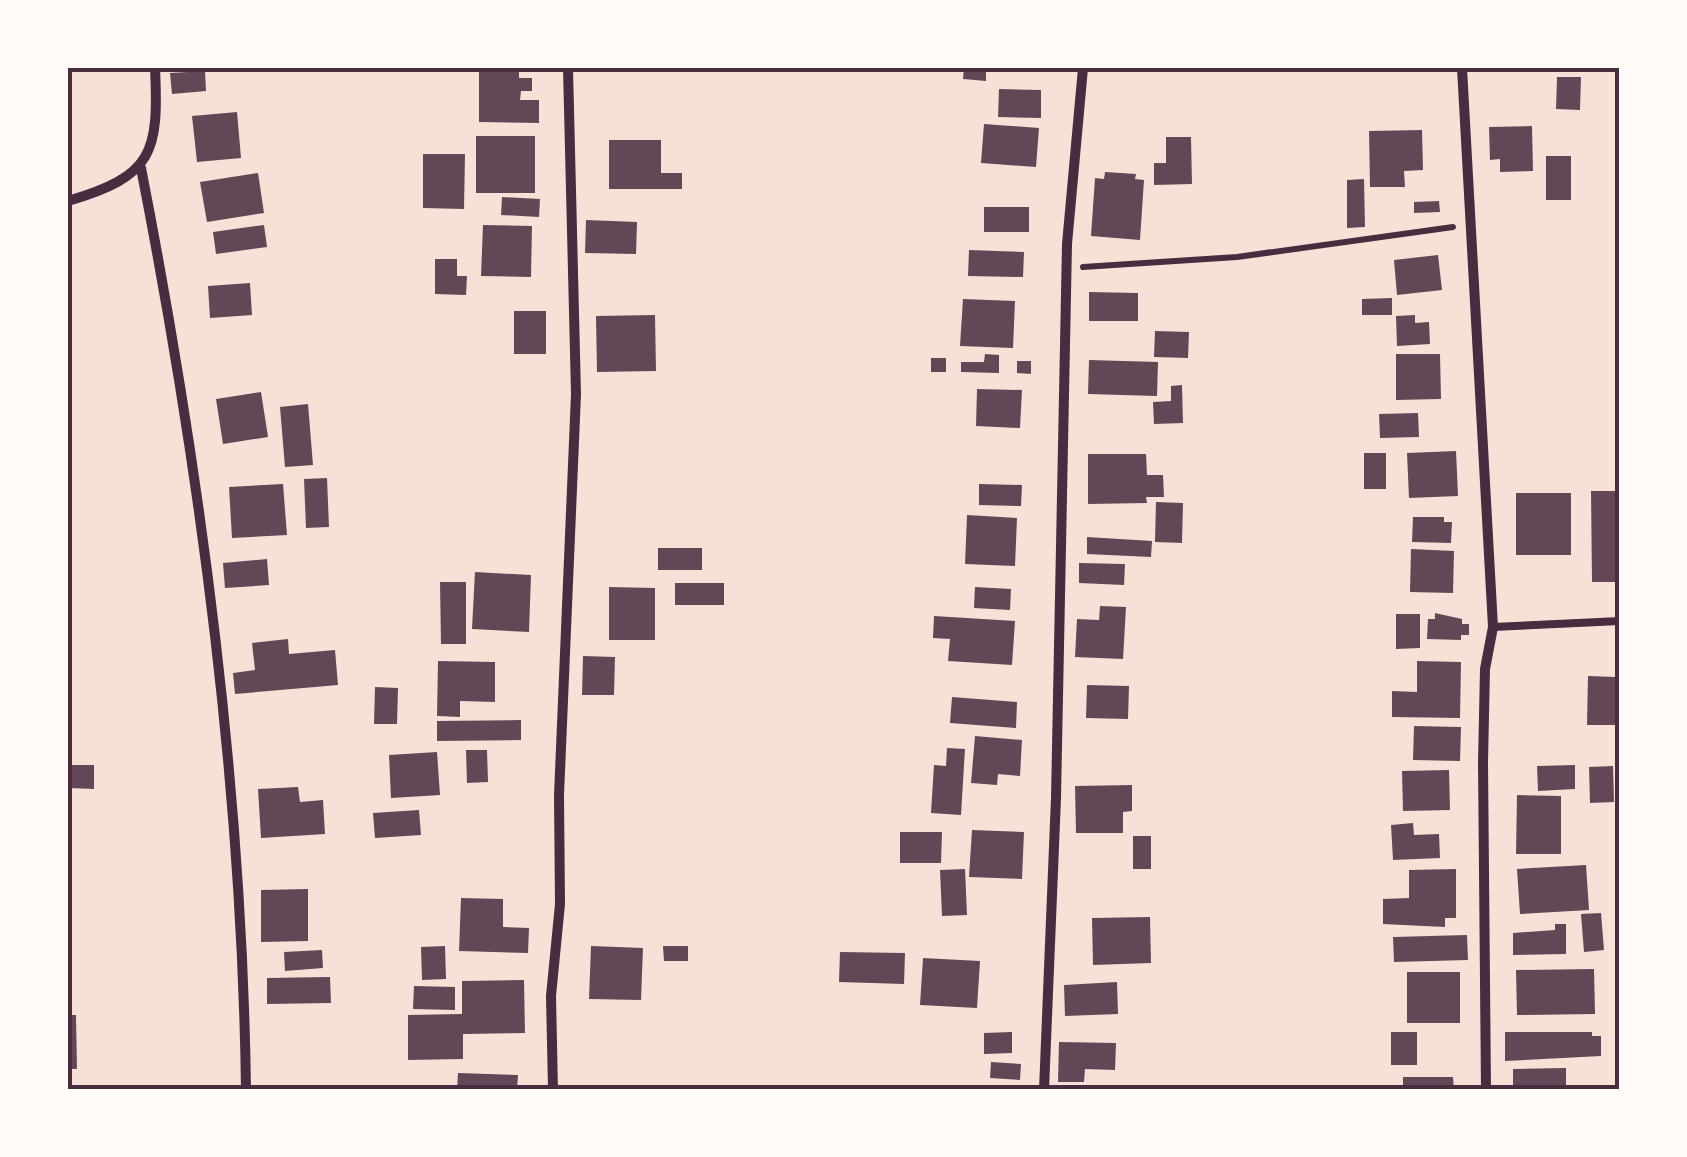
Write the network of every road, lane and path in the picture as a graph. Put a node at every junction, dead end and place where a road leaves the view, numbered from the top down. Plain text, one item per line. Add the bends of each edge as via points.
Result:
1 (155, 68) edge
2 (568, 68) edge
3 (1083, 68) edge
4 (1462, 68) edge
5 (141, 168) junction
6 (68, 201) edge
7 (1470, 224) junction
8 (1066, 267) junction
9 (1620, 622) edge
10 (1493, 627) junction
11 (246, 1090) edge
12 (553, 1090) edge
13 (1044, 1090) edge
14 (1486, 1090) edge

1 - 5 street via 157,119
2 - 12 street via 576,394 560,904 550,996
3 - 8 street
4 - 7 street
5 - 6 street via 105,190
5 - 11 street via 193,467 236,853
7 - 8 path via 1237,257
7 - 10 street
8 - 13 street
9 - 10 lane
10 - 14 street via 1483,744

